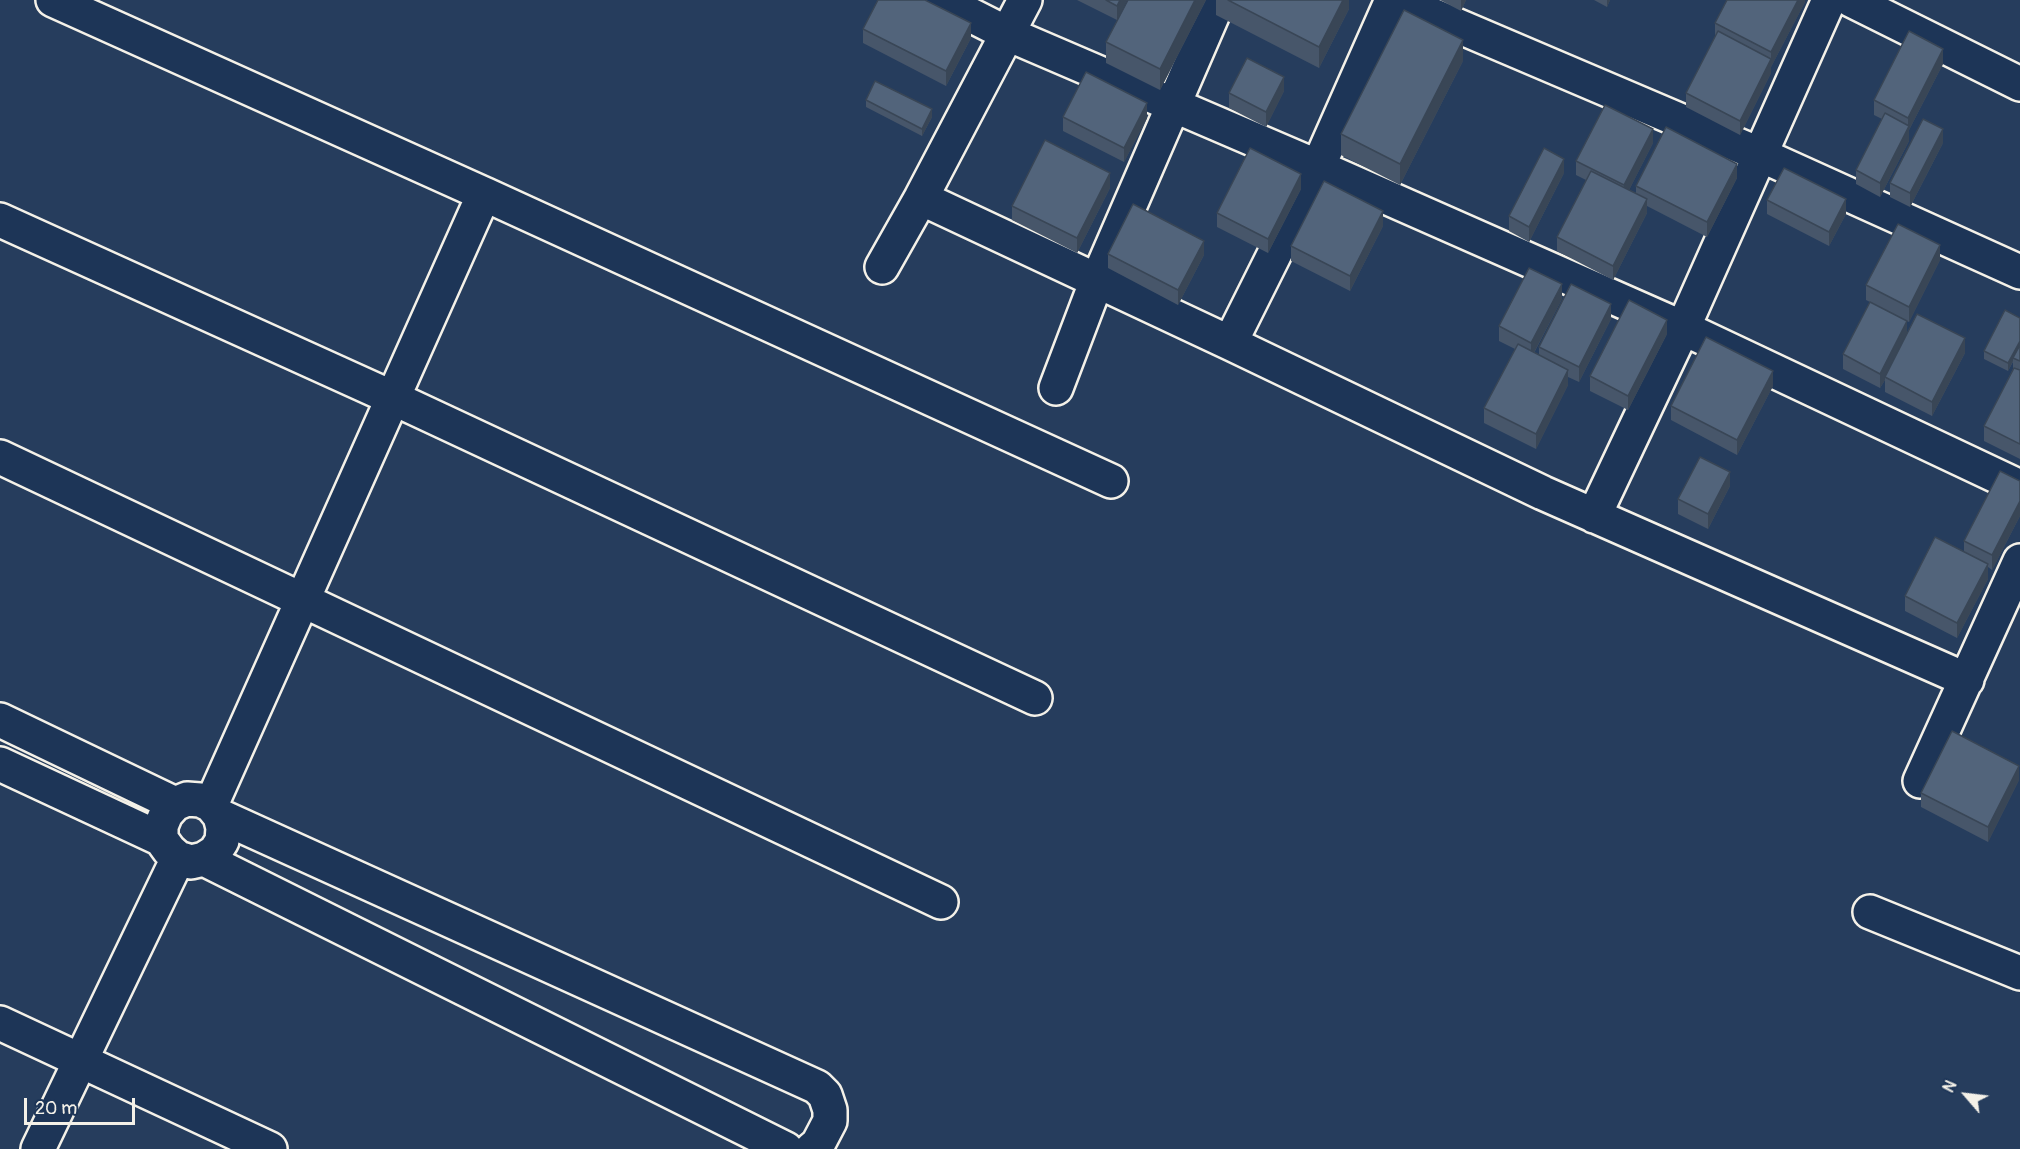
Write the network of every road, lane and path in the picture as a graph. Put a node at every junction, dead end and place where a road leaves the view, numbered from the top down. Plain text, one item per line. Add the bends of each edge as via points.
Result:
1 (53, 0) edge
2 (941, 0) edge
3 (1025, 0) edge
4 (1219, 0) edge
5 (1392, 0) edge
6 (1397, 0) edge
7 (1829, 0) edge
8 (1851, 0) edge
9 (1008, 34) junction
10 (2020, 84) edge
11 (1173, 106) junction
12 (1761, 155) junction
13 (1318, 166) junction
14 (484, 194) junction
15 (921, 198) junction
16 (0, 220) edge
17 (882, 267) dead end
18 (2020, 272) edge
19 (1097, 281) junction
20 (1683, 328) junction
21 (1230, 343) junction
22 (1056, 388) dead end
23 (393, 398) junction
24 (0, 457) edge
25 (1111, 481) dead end
26 (2020, 487) edge
27 (1594, 516) junction
28 (2020, 561) edge
29 (303, 600) junction
30 (1966, 680) junction
31 (1035, 698) dead end
32 (0, 720) edge
33 (0, 764) edge
34 (1920, 781) dead end
35 (175, 804) junction
36 (216, 810) junction
37 (181, 852) junction
38 (940, 902) dead end
39 (1870, 912) dead end
40 (2020, 973) edge
41 (0, 1023) edge
42 (80, 1062) junction
43 (38, 1149) edge
44 (270, 1149) edge
45 (786, 1149) edge
46 (812, 1149) edge

1 - 14 street
2 - 9 street
3 - 9 street
4 - 11 street
5 - 13 street
6 - 12 street
7 - 12 street
8 - 10 street
9 - 11 street
9 - 15 street
11 - 13 street
11 - 19 street
12 - 18 street
12 - 20 street
13 - 20 street
13 - 21 street
14 - 23 street
14 - 25 street
15 - 17 street
15 - 19 street
16 - 23 street
19 - 21 street
19 - 22 street
20 - 26 street
20 - 27 street
21 - 27 street
23 - 29 street
23 - 31 street
24 - 29 street
27 - 30 street
28 - 30 street
29 - 36 street
29 - 38 street
30 - 34 street
32 - 35 street
33 - 37 street
35 - 36 street via 187,799 200,800
35 - 37 street via 161,826
36 - 37 street via 223,828 222,841 215,852
36 - 46 street via 817,1087 825,1095 830,1121
37 - 42 street
37 - 45 street
39 - 40 street
41 - 42 street
42 - 43 street
42 - 44 street

